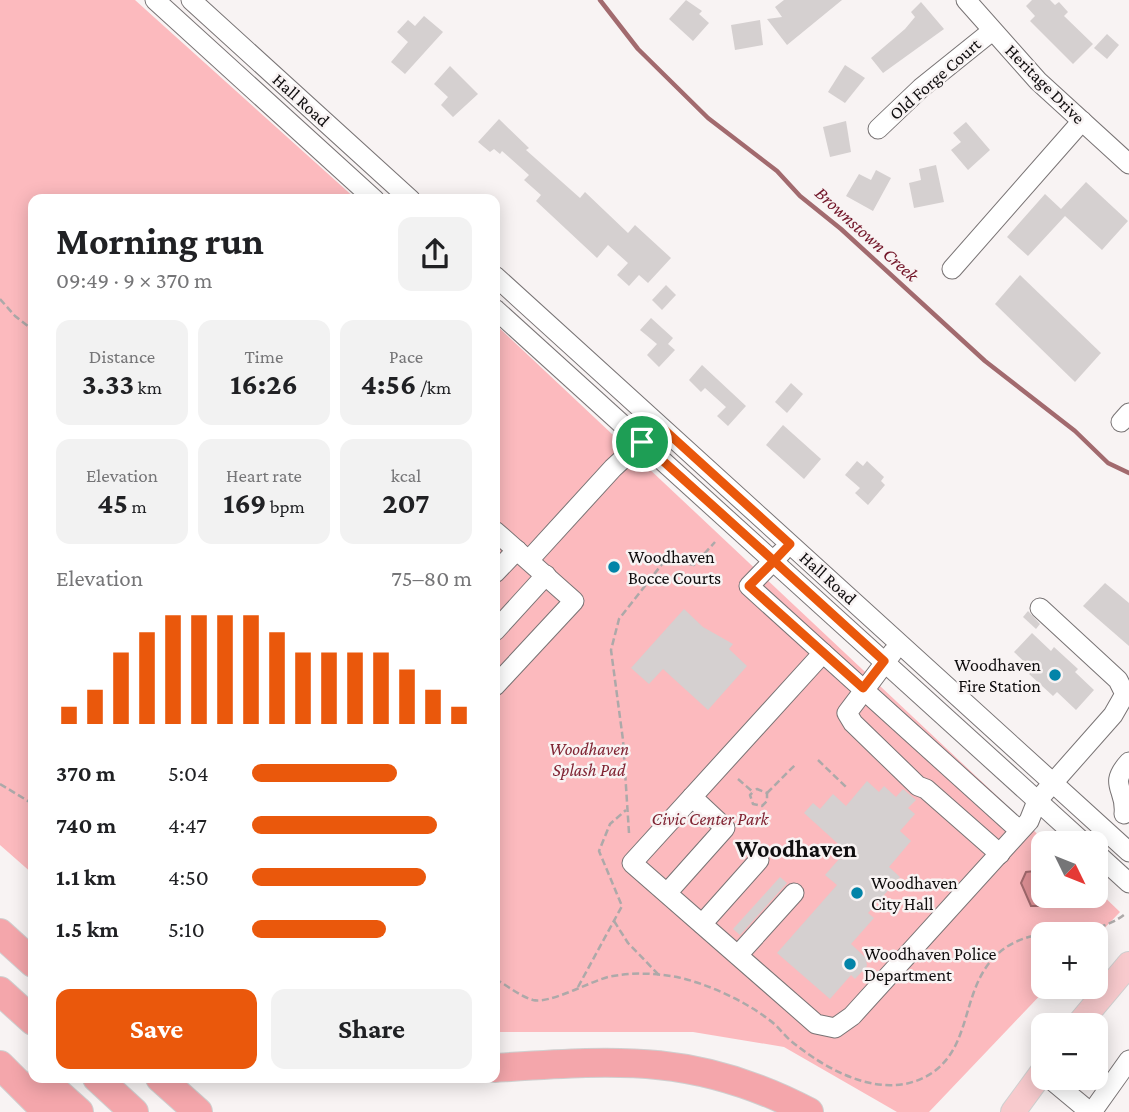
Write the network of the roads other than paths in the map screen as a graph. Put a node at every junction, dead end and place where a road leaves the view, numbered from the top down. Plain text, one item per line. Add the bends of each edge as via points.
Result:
1 (155, 0) edge
2 (191, 0) edge
3 (966, 0) edge
4 (992, 31) junction
5 (1082, 121) junction
6 (878, 129) dead end
7 (1129, 164) edge
8 (368, 194) edge
9 (404, 194) edge
10 (952, 269) dead end
11 (500, 281) edge
12 (500, 314) edge
13 (659, 425) junction
14 (642, 442) junction
15 (500, 535) edge
16 (790, 544) junction
17 (523, 555) junction
18 (774, 561) junction
19 (500, 570) edge
20 (546, 575) junction
21 (1040, 608) dead end
22 (500, 626) edge
23 (901, 644) junction
24 (823, 653) junction
25 (884, 661) junction
26 (500, 681) edge
27 (863, 688) junction
28 (1129, 762) edge
29 (1053, 783) junction
30 (692, 797) junction
31 (1037, 801) junction
32 (1126, 814) edge
33 (1020, 831) junction
34 (1070, 831) edge
35 (1095, 831) edge
36 (1108, 831) edge
37 (1108, 842) edge
38 (1129, 852) edge
39 (1000, 854) junction
40 (759, 860) dead end
41 (1108, 864) edge
42 (1129, 883) edge
43 (667, 893) junction
44 (794, 893) dead end
45 (0, 912) edge
46 (702, 924) junction
47 (0, 933) edge
48 (28, 935) edge
49 (738, 955) junction
50 (28, 958) edge
51 (1129, 964) edge
52 (0, 991) edge
53 (1088, 1013) edge
54 (28, 1016) edge
55 (0, 1042) edge
56 (1129, 1060) edge
57 (0, 1065) edge
58 (28, 1067) edge
59 (500, 1068) edge
60 (47, 1083) edge
61 (102, 1083) edge
62 (166, 1083) edge
63 (1031, 1088) edge
64 (1064, 1090) edge
65 (47, 1112) edge
66 (79, 1112) edge
67 (134, 1112) edge
68 (198, 1112) edge
69 (808, 1112) edge
70 (1013, 1112) edge
71 (1091, 1112) edge

1 - 8 street, Hall Road
2 - 9 street, Hall Road
3 - 4 street, Heritage Drive
4 - 5 street, Heritage Drive
4 - 6 street, Old Forge Court
5 - 7 street, Heritage Drive
5 - 10 street
11 - 13 street, Hall Road
12 - 14 street, Hall Road
13 - 14 street
13 - 16 street, Hall Road
14 - 17 street
14 - 18 street, Hall Road
15 - 17 street
16 - 18 street
16 - 23 street, Hall Road
17 - 19 street
17 - 20 street
18 - 24 street via 749,586
18 - 25 street, Hall Road
20 - 22 street
20 - 26 street via 574,601
21 - 29 street via 1118,680 1125,694 1113,715
23 - 25 street
23 - 29 street, Hall Road
24 - 27 street
24 - 30 street
25 - 27 street
25 - 31 street, Hall Road
27 - 33 street
27 - 39 street via 847,713 853,723 918,786
28 - 32 street via 1116,785
29 - 31 street
29 - 35 street, Hall Road
30 - 43 street via 725,828
30 - 43 street via 632,863
31 - 33 street
31 - 34 street, Hall Road
32 - 36 street
33 - 39 street
37 - 38 street, Hall Road
39 - 49 street via 852,1016 835,1028 816,1024
40 - 46 street
41 - 42 street
43 - 46 street
44 - 49 street
45 - 48 highway
46 - 49 street
47 - 50 highway
51 - 53 main road
52 - 54 highway
55 - 58 highway
56 - 71 street
57 - 65 highway
59 - 69 highway via 663,1064 722,1074
60 - 66 highway
61 - 67 highway
62 - 68 highway
63 - 70 main road
64 - 71 street

